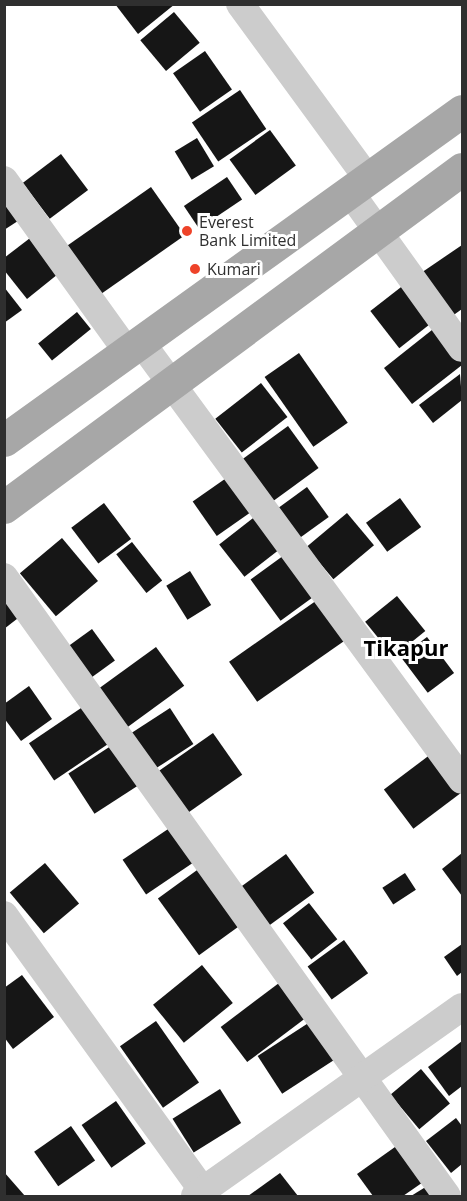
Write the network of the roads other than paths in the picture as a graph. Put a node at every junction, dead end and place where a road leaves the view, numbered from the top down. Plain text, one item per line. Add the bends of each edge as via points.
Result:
1 (240, 4) edge
2 (462, 111) edge
3 (462, 169) edge
4 (4, 180) edge
5 (359, 185) junction
6 (378, 231) junction
7 (133, 346) junction
8 (462, 348) edge
9 (170, 381) junction
10 (4, 440) edge
11 (4, 507) edge
12 (4, 577) edge
13 (462, 780) edge
14 (4, 915) edge
15 (462, 1007) edge
16 (363, 1079) junction
17 (202, 1195) edge
18 (447, 1197) edge

1 - 5 street
2 - 5 main road
3 - 6 main road
4 - 7 street
5 - 6 street
5 - 7 main road
6 - 8 street
6 - 9 main road
7 - 9 street
7 - 10 main road
9 - 11 main road
9 - 13 street
12 - 16 street
14 - 17 street
15 - 16 street
16 - 17 street
16 - 18 street

